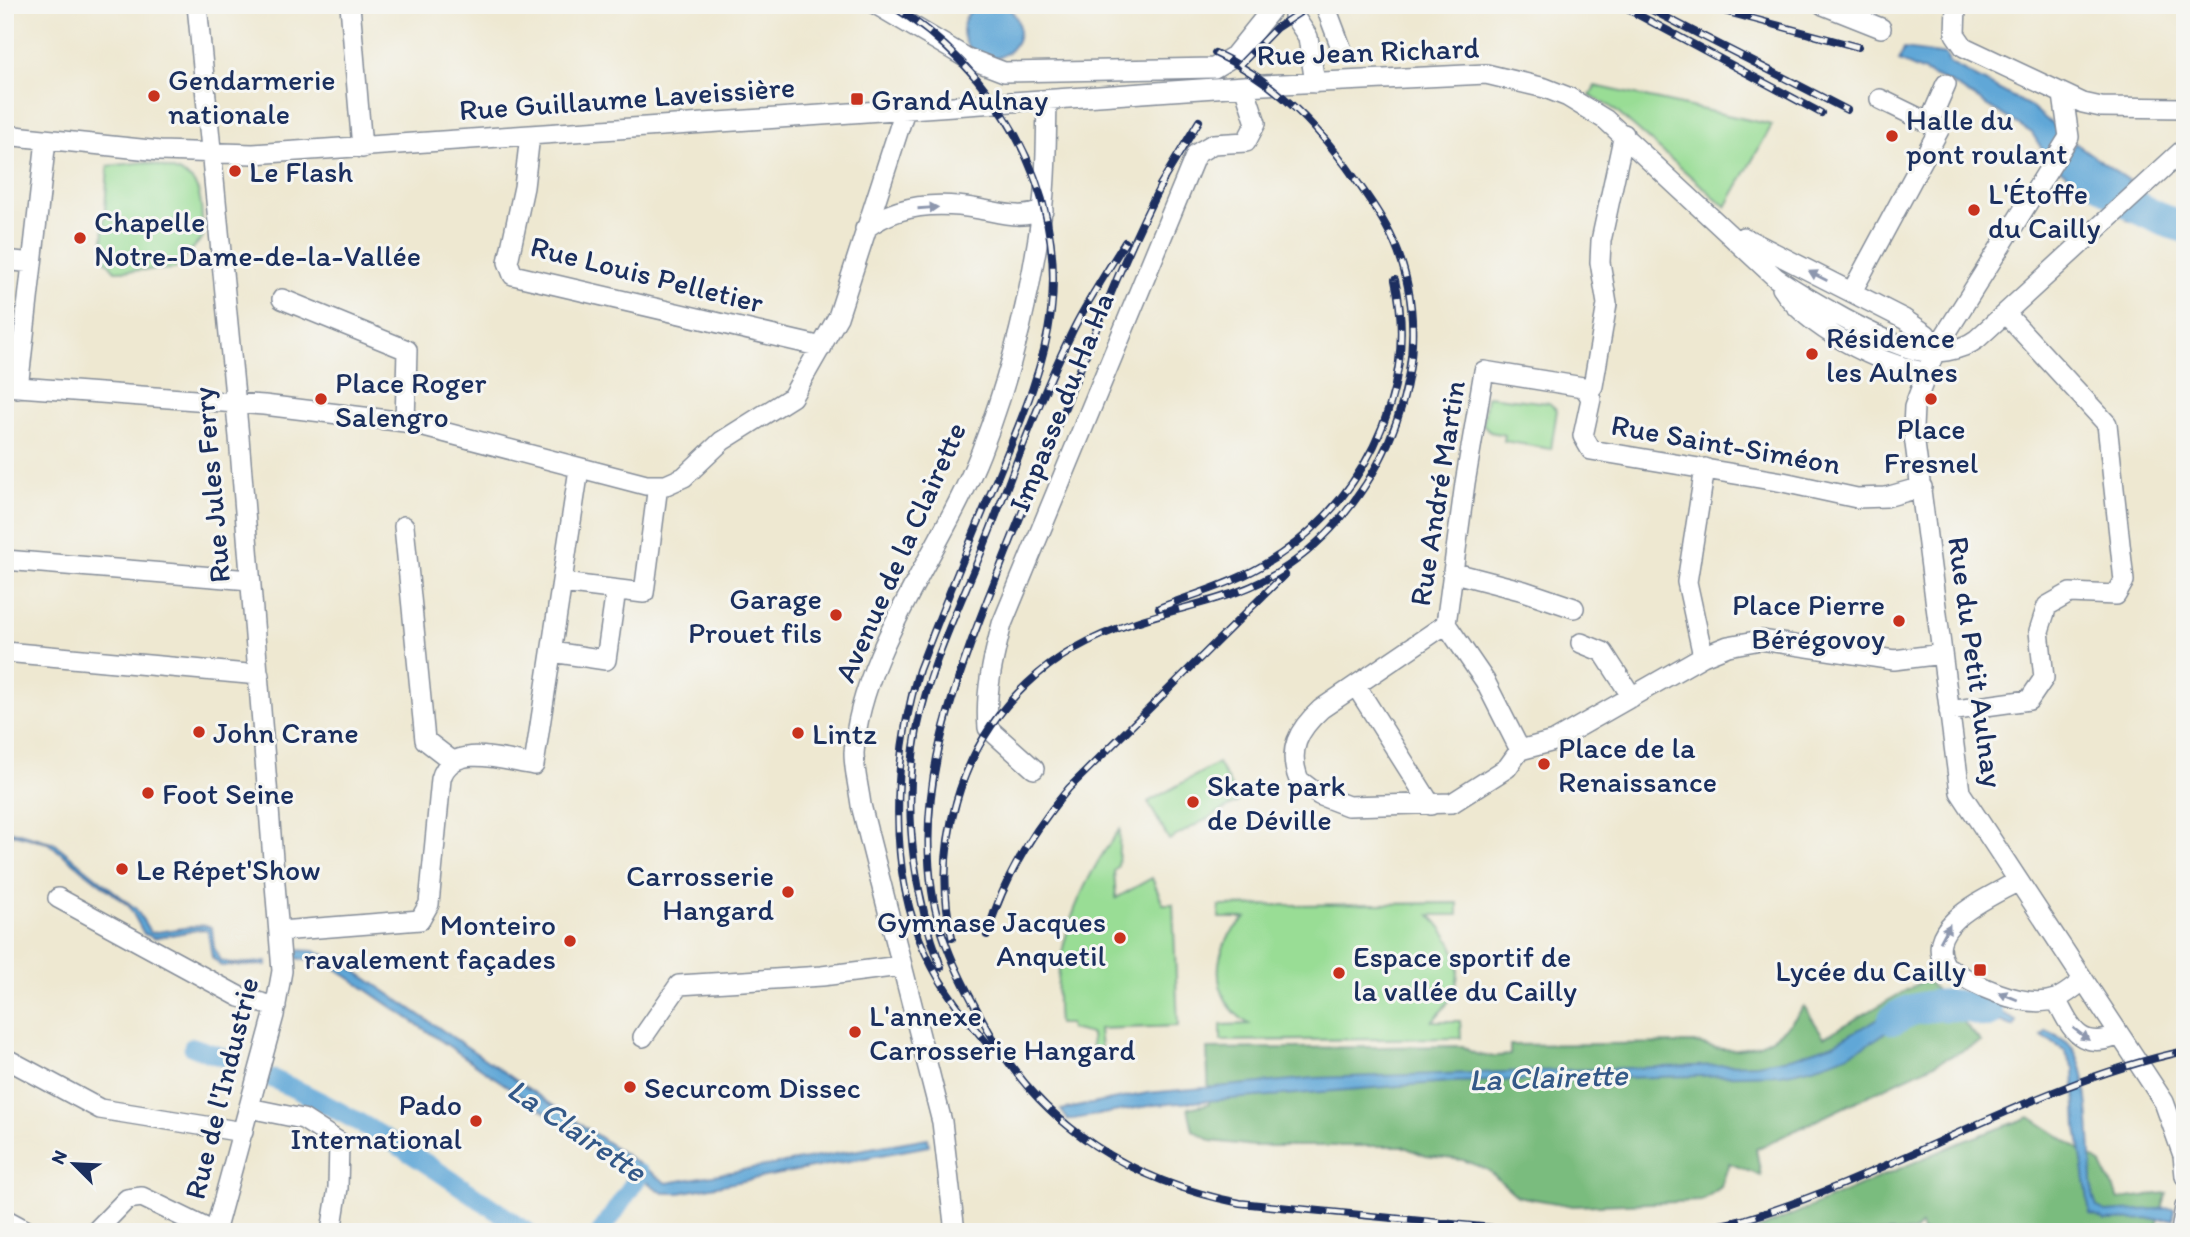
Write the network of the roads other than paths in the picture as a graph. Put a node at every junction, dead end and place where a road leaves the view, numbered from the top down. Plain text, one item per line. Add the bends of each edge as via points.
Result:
1 (197, 5) edge
2 (349, 5) edge
3 (877, 5) edge
4 (1275, 5) edge
5 (1325, 5) edge
6 (1823, 5) edge
7 (1956, 5) edge
8 (1294, 16) dead end
9 (1881, 29) dead end
10 (1342, 50) dead end
11 (1315, 83) junction
12 (1946, 84) dead end
13 (1244, 86) junction
14 (2063, 95) junction
15 (1881, 99) dead end
16 (1047, 100) junction
17 (2185, 108) edge
18 (905, 110) junction
19 (1929, 123) junction
20 (1624, 134) junction
21 (5, 135) edge
22 (530, 135) junction
23 (46, 140) junction
24 (362, 148) junction
25 (2185, 148) edge
26 (211, 155) junction
27 (1043, 210) junction
28 (1724, 228) junction
29 (865, 229) junction
30 (5, 260) edge
31 (32, 263) junction
32 (1776, 278) junction
33 (1856, 284) dead end
34 (282, 299) dead end
35 (2005, 313) junction
36 (822, 347) junction
37 (1935, 351) junction
38 (1925, 372) junction
39 (12, 387) edge
40 (1588, 393) junction
41 (235, 402) junction
42 (405, 422) junction
43 (1705, 468) junction
44 (579, 469) junction
45 (658, 485) junction
46 (1922, 488) junction
47 (404, 526) dead end
48 (5, 560) edge
49 (1455, 573) junction
50 (250, 580) junction
51 (562, 583) junction
52 (616, 590) junction
53 (1574, 608) dead end
54 (1446, 624) junction
55 (1581, 642) dead end
56 (5, 652) edge
57 (552, 652) junction
58 (1942, 654) junction
59 (1703, 656) junction
60 (259, 675) junction
61 (1356, 686) junction
62 (1632, 697) junction
63 (1949, 711) junction
64 (1520, 750) junction
65 (451, 761) junction
66 (1034, 769) dead end
67 (1431, 805) junction
68 (2018, 881) junction
69 (58, 898) dead end
70 (280, 931) junction
71 (281, 959) joint
72 (900, 966) junction
73 (2083, 981) junction
74 (2056, 999) junction
75 (276, 1007) junction
76 (2120, 1035) junction
77 (643, 1037) dead end
78 (5, 1058) edge
79 (249, 1108) junction
80 (243, 1132) junction
81 (2185, 1176) edge
82 (2185, 1207) edge
83 (5, 1219) edge
84 (29, 1232) edge
85 (95, 1232) edge
86 (214, 1232) edge
87 (331, 1232) edge
88 (956, 1232) edge
89 (2181, 1232) edge

1 - 26 street, Rue Jules Ferry
2 - 24 street
3 - 4 street via 986,66 1027,73 1214,68 1234,56
5 - 10 street
6 - 9 street
7 - 14 street via 1955,34 1964,47
8 - 11 street via 1308,37
11 - 13 street, Rue Jean Richard
11 - 20 street, Rue Jean Richard via 1486,75 1568,97
12 - 19 street
13 - 16 street, Rue Jean Richard
13 - 66 street, Impasse du Ha Ha via 1256,123 1246,142 1213,144 1196,154 1002,624 991,665 988,728
14 - 17 street via 2101,107
14 - 37 street, Rue du Petit Aulnay via 2069,137
15 - 19 street
16 - 18 street, Rue Guillaume Laveissière
16 - 27 street, Avenue de la Clairette
18 - 22 street, Rue Guillaume Laveissière
18 - 29 street
19 - 33 street via 1940,128
20 - 28 street, Rue Jean Richard
20 - 40 street, Rue Saint-Siméon via 1601,241 1607,304
21 - 23 street, Rue Guillaume Laveissière
22 - 24 street, Rue Guillaume Laveissière
22 - 36 street, Rue Louis Pelletier via 508,262 513,275
23 - 26 street, Rue Guillaume Laveissière
23 - 31 street
24 - 26 street, Rue Guillaume Laveissière
25 - 35 street
26 - 41 street, Rue Jules Ferry
29 -> 27 street via 880,217 906,209 959,206 1030,216
27 - 72 street, Avenue de la Clairette via 1023,319 981,452 879,656 864,700 854,754 859,792
28 - 32 street, Rue Jean Richard
37 -> 28 street, Rue Jean Richard via 1926,334 1904,319
29 - 36 street via 838,317
30 - 31 street
31 - 39 street
32 - 37 street, Rue Jean Richard via 1892,341 1917,351
32 - 38 street, Rue Jean Richard via 1791,303 1826,330 1901,368
34 - 42 street via 407,350
35 - 37 street via 1969,344
35 - 63 street via 2107,424 2124,581 2116,595 2070,593 2047,606 2039,631 2044,678 2029,700
36 - 45 street via 785,404 744,425 684,477
37 - 38 street, Rue du Petit Aulnay
38 - 46 street, Rue du Petit Aulnay via 1913,410
39 - 41 street
40 - 43 street, Rue Saint-Siméon via 1591,399 1583,436 1591,450
40 - 49 street, Rue André Martin via 1583,387 1484,371
41 - 42 street
41 - 50 street, Rue Jules Ferry
42 - 44 street
43 - 46 street, Rue Saint-Siméon via 1857,498
43 - 59 street via 1687,582
44 - 45 street
44 - 51 street
45 - 52 street via 644,593
46 - 58 street, Rue du Petit Aulnay
47 - 65 street via 425,740
48 - 50 street
49 - 53 street
49 - 54 street, Rue André Martin
50 - 60 street, Rue Jules Ferry
51 - 52 street
51 - 57 street
52 - 57 street via 606,660
54 - 61 street
54 - 64 street, Rue André Martin via 1485,681
55 - 62 street via 1603,652
56 - 60 street
57 - 65 street via 534,765 466,756
58 - 59 street via 1894,660 1761,640
58 - 63 street, Rue du Petit Aulnay
59 - 62 street
60 - 70 street, Rue Jules Ferry
61 - 67 street
61 - 67 street via 1303,725 1294,749 1299,780 1319,795 1348,806
62 - 64 street via 1554,741
63 - 68 street, Rue du Petit Aulnay via 1960,792
64 - 67 street via 1507,768 1452,803
65 - 70 street via 442,779 425,915 414,921
68 - 73 street, Rue du Petit Aulnay
74 -> 68 street via 2029,1003 2012,998 1952,970 1941,959 1940,943 1950,924
69 - 75 street via 240,997
70 - 71 street, Rue Jules Ferry
71 - 75 street, Rue de l'Industrie
72 - 77 street via 679,985
72 - 88 street, Avenue de la Clairette via 942,1122
73 - 74 street
73 - 76 street, Rue du Petit Aulnay
74 -> 76 street via 2084,1039 2102,1043
75 - 79 street, Rue de l'Industrie
76 - 81 street, Rue du Petit Aulnay via 2164,1102 2183,1155
78 - 80 street via 100,1109
79 - 80 street, Rue de l'Industrie
79 - 87 street via 303,1119 339,1142
80 - 86 street, Rue de l'Industrie
82 - 89 street
83 - 84 street
85 - 86 street via 127,1199 142,1197

